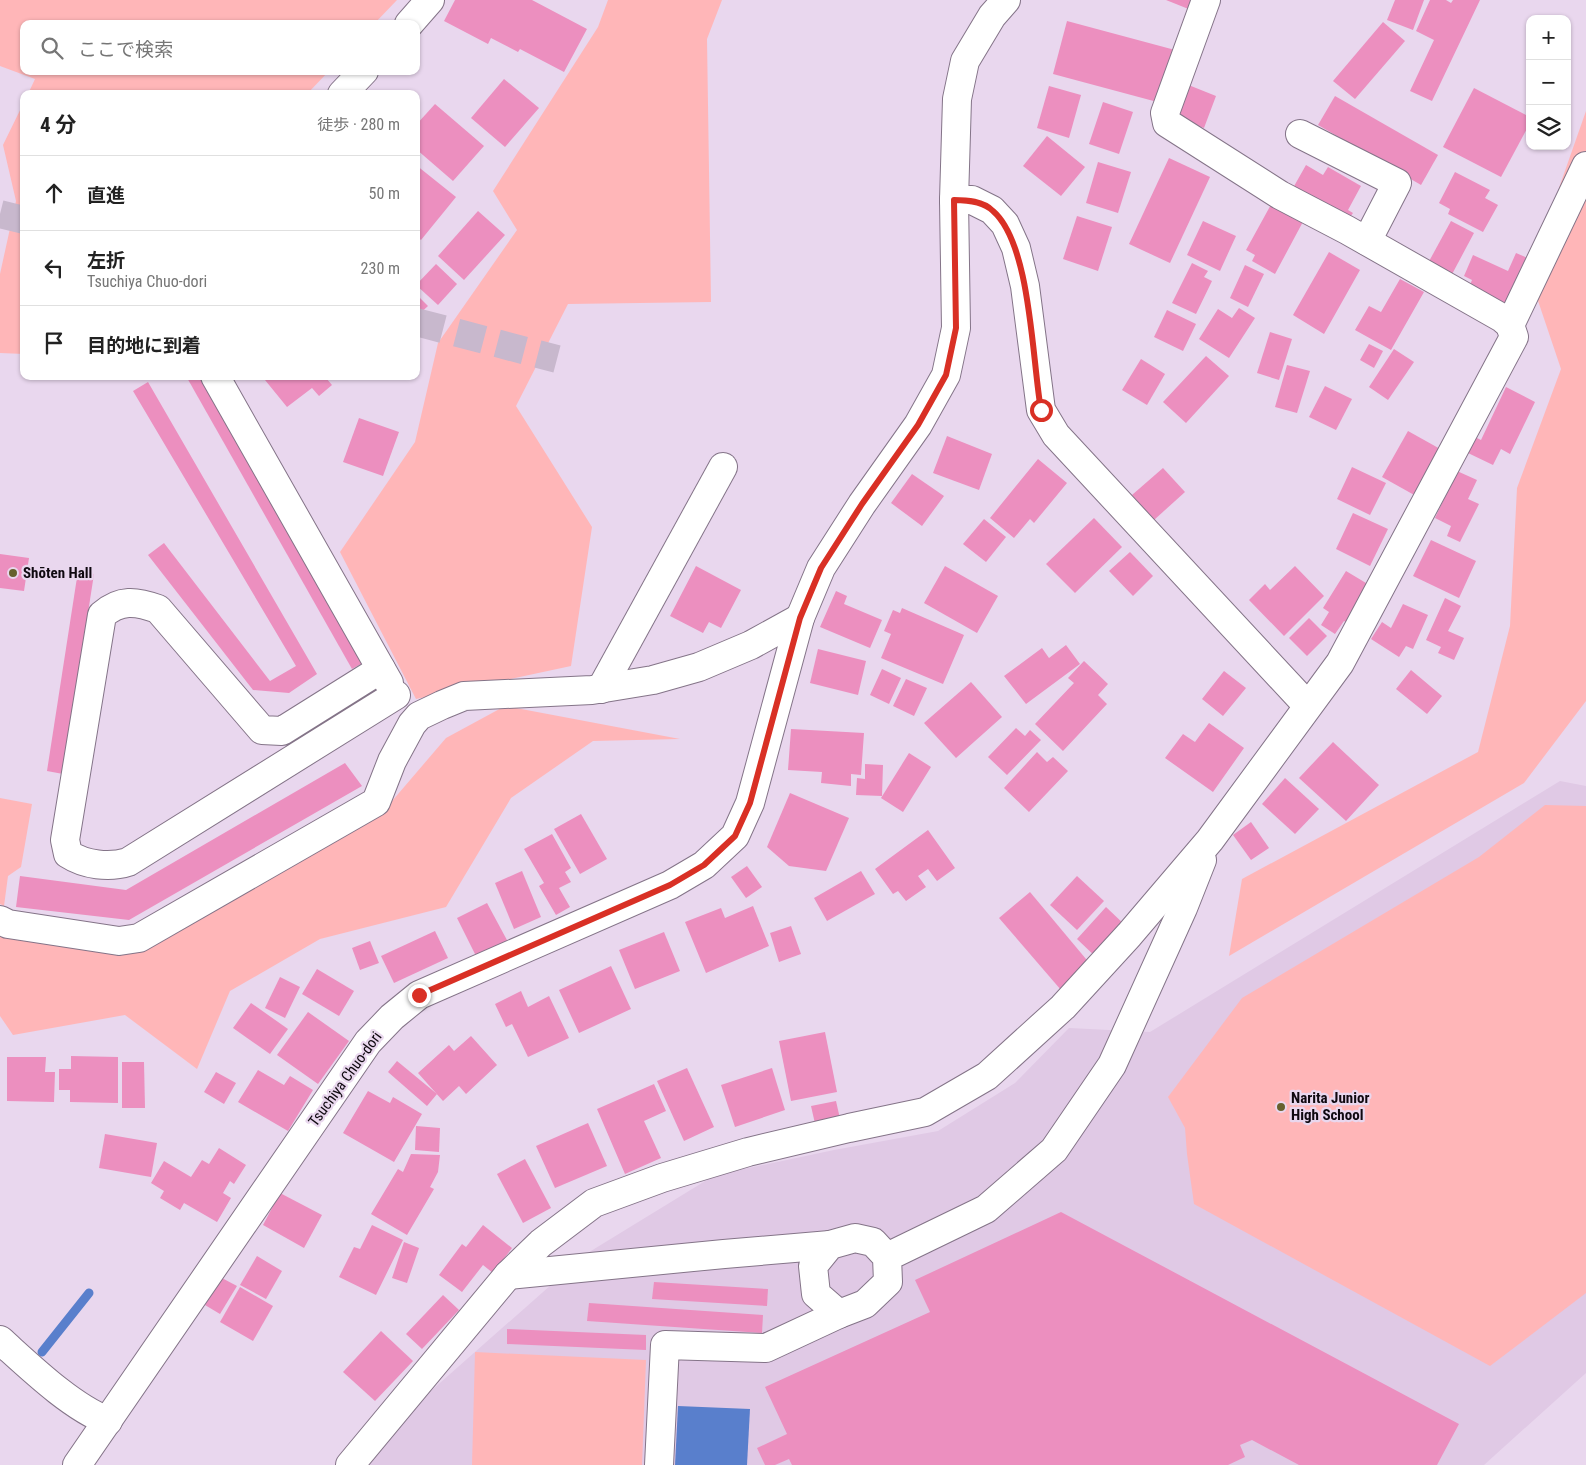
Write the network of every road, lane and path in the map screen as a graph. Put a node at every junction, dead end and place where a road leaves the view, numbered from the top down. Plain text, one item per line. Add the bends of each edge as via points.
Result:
1 (430, 0) edge
2 (1006, 0) edge
3 (1206, 0) edge
4 (412, 20) edge
5 (360, 75) edge
6 (346, 90) edge
7 (1300, 134) dead end
8 (1586, 166) edge
9 (954, 200) junction
10 (1367, 241) junction
11 (1510, 325) junction
12 (216, 380) edge
13 (723, 467) dead end
14 (800, 618) junction
15 (381, 668) junction
16 (601, 689) junction
17 (396, 695) junction
18 (1307, 705) junction
19 (412, 724) junction
20 (1210, 840) junction
21 (0, 920) edge
22 (830, 1245) junction
23 (887, 1257) junction
24 (508, 1275) junction
25 (839, 1314) junction
26 (0, 1340) edge
27 (108, 1421) junction
28 (77, 1465) edge
29 (350, 1465) edge
30 (659, 1465) edge

1 - 4 street
2 - 9 street, Tsuchiya Chuo-dori via 964,61 957,99
3 - 10 street via 1165,113 1167,123 1280,195
5 - 6 street
7 - 10 street via 1397,183
8 - 11 street
9 - 14 street, Tsuchiya Chuo-dori via 956,328 946,375 918,425 821,568
9 - 18 street via 972,200 992,210 1005,224 1016,248 1025,286 1041,410 1056,435
10 - 11 street
11 - 18 street via 1514,337 1340,663
12 - 15 street
13 - 16 street
14 - 16 street via 751,645 699,667 653,680
14 - 27 street, Tsuchiya Chuo-dori via 750,803 735,836 704,865 670,885 419,995 392,1017 368,1042
15 - 17 street
15 - 17 street via 282,731 262,730 158,609 145,604 111,606 102,615 66,840 68,854 78,860 114,866 128,862
16 - 19 street via 464,696 419,716
17 - 19 street
18 - 20 street
19 - 21 street via 392,761 376,802 139,938 119,941 8,924
20 - 23 street via 1112,1066 1054,1150 986,1209
20 - 24 street via 1063,1007 987,1076 925,1112 748,1152 594,1203 541,1244
22 - 23 street via 855,1238 873,1242
22 - 24 street
22 - 25 street via 812,1266 816,1294
23 - 25 street via 888,1282 865,1304
24 - 29 street
25 - 30 street via 766,1348 665,1345
26 - 27 street via 91,1414
27 - 28 street, Tsuchiya Chuo-dori

